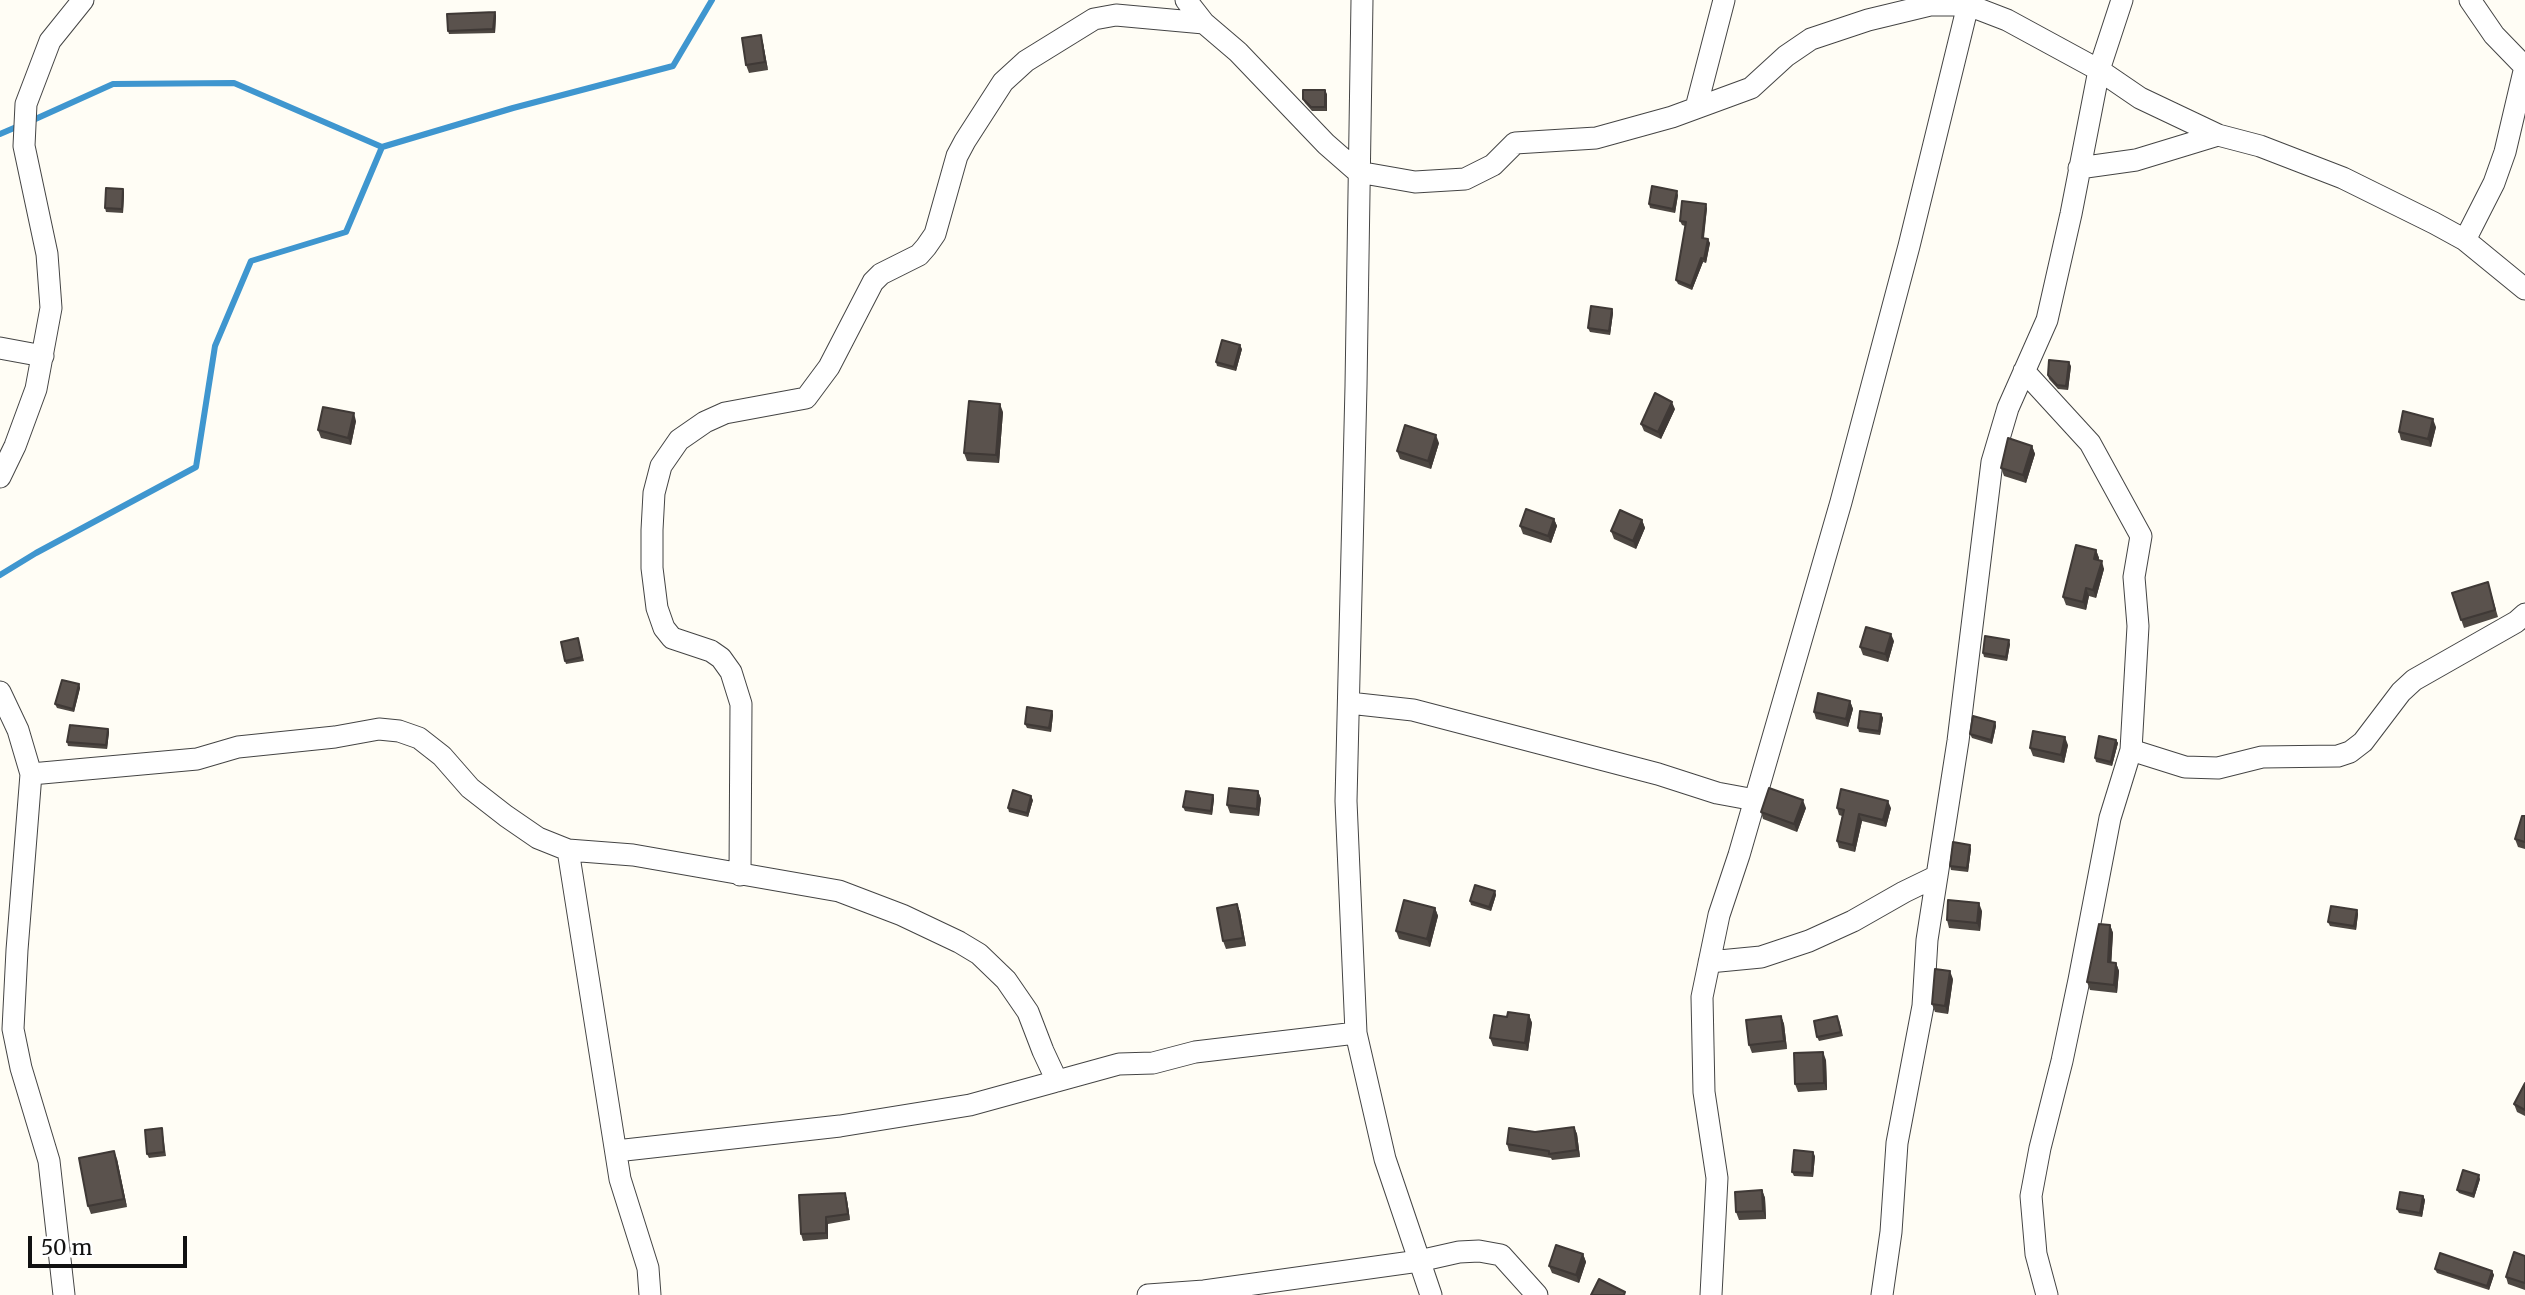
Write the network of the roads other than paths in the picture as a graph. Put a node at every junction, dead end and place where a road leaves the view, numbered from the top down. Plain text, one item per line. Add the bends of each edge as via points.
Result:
1 (83, 0) edge
2 (1186, 0) edge
3 (1362, 0) edge
4 (1724, 0) edge
5 (2122, 0) edge
6 (2470, 0) edge
7 (1968, 5) junction
8 (1204, 23) junction
9 (2525, 67) edge
10 (2099, 70) junction
11 (2522, 90) edge
12 (1696, 108) junction
13 (2218, 135) junction
14 (2079, 168) junction
15 (1358, 172) junction
16 (2465, 240) junction
17 (2525, 289) edge
18 (0, 348) edge
19 (43, 356) junction
20 (2024, 371) junction
21 (0, 477) edge
22 (2525, 614) edge
23 (0, 692) edge
24 (1349, 704) junction
25 (2131, 750) junction
26 (31, 774) junction
27 (1755, 800) junction
28 (568, 850) junction
29 (740, 875) junction
30 (1937, 876) junction
31 (1709, 962) junction
32 (1356, 1033) junction
33 (1057, 1081) junction
34 (616, 1152) junction
35 (1419, 1261) junction
36 (64, 1295) edge
37 (650, 1295) edge
38 (1148, 1295) edge
39 (1431, 1295) edge
40 (1537, 1295) edge
41 (1711, 1295) edge
42 (1882, 1295) edge
43 (2048, 1295) edge

1 - 19 street via 50,41 26,104 24,146 47,254 51,308
2 - 8 street
3 - 15 street
4 - 12 street
5 - 10 street
6 - 9 street via 2494,35
7 - 10 street via 2007,20
7 - 12 street via 1930,5 1811,39 1751,88
7 - 27 street via 1906,260
8 - 15 street
8 - 29 street via 1116,15 1094,19 1026,61 1003,82 957,156 935,234 919,255 873,282 829,368 806,398 725,413 705,422 679,440 661,466 653,493 652,568 657,608 672,638 721,658 731,672 741,704
9 - 11 street
10 - 13 street via 2140,98
10 - 14 street
11 - 16 street via 2494,183
12 - 15 street via 1597,138 1514,143 1493,165 1465,179 1415,182
13 - 14 street via 2136,160
13 - 16 street via 2343,178
14 - 20 street via 2047,320
15 - 24 street
16 - 17 street
18 - 19 street
19 - 21 street via 36,389
20 - 25 street via 2090,443 2141,536 2134,577 2138,626
20 - 30 street via 1992,462
22 - 25 street via 2414,680 2350,752 2262,757 2218,768 2185,767
23 - 26 street
24 - 27 street via 1413,710
24 - 32 street via 1346,801
25 - 43 street via 2110,818 2031,1196 2036,1254
26 - 28 street via 197,759 237,747 379,729 419,738 506,816 538,838
26 - 36 street via 13,1029 49,1161
27 - 31 street
28 - 29 street via 632,855
28 - 34 street
29 - 33 street via 839,891 902,915 979,954 1028,1012
30 - 31 street via 1809,941 1761,957
30 - 42 street via 1923,1006 1897,1143
31 - 41 street via 1702,997 1704,1093 1717,1178
32 - 33 street via 1119,1064
32 - 35 street via 1385,1159
33 - 34 street via 970,1105 841,1126
34 - 37 street via 648,1268
35 - 38 street
35 - 39 street
35 - 40 street via 1459,1252 1501,1255

